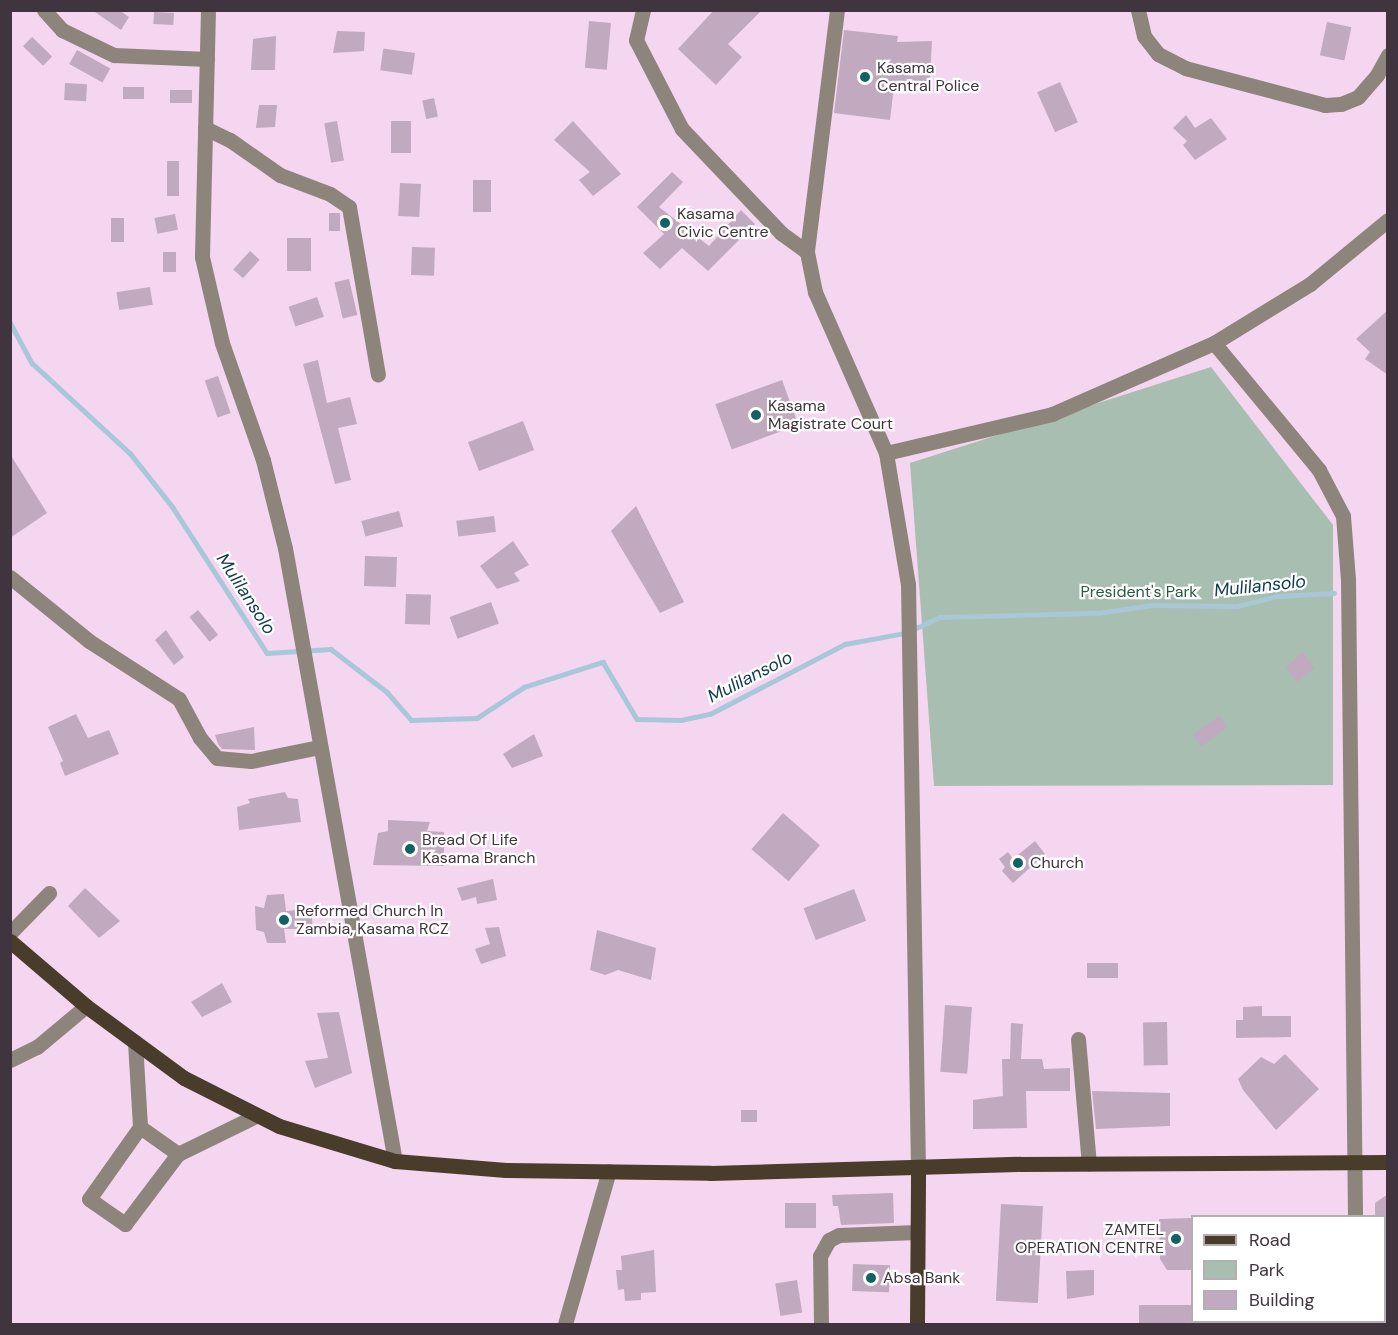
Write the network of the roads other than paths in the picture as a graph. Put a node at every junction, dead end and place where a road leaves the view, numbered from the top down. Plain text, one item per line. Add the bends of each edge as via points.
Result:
1 (44, 10) edge
2 (208, 10) edge
3 (643, 10) edge
4 (837, 10) edge
5 (1137, 10) edge
6 (1388, 55) edge
7 (207, 59) junction
8 (205, 128) junction
9 (1388, 220) edge
10 (807, 252) junction
11 (1214, 343) junction
12 (378, 375) dead end
13 (886, 453) junction
14 (10, 577) edge
15 (319, 747) junction
16 (49, 893) dead end
17 (10, 933) edge
18 (10, 941) edge
19 (86, 1006) junction
20 (1078, 1039) dead end
21 (135, 1042) junction
22 (10, 1060) edge
23 (256, 1116) junction
24 (140, 1126) junction
25 (178, 1154) junction
26 (395, 1161) junction
27 (1354, 1162) junction
28 (1388, 1162) edge
29 (1089, 1164) junction
30 (918, 1170) junction
31 (609, 1171) junction
32 (1355, 1215) edge
33 (917, 1232) junction
34 (565, 1324) edge
35 (821, 1324) edge
36 (917, 1324) edge

1 - 7 street via 62,30 114,55
2 - 7 street
3 - 10 street via 636,40 682,129 773,225
4 - 10 street
5 - 6 street via 1144,36 1158,54 1176,63 1325,105 1358,97
7 - 8 street
8 - 12 street via 230,140 280,175 330,194 349,207
8 - 15 street via 202,257 222,343 263,460
9 - 11 street via 1310,284
10 - 13 street via 815,292
11 - 13 street via 1052,414
11 - 27 street via 1319,470 1342,516 1348,579
13 - 30 street via 899,516 908,621
14 - 15 street via 89,641 179,699 200,738 217,759 251,761
15 - 26 street
16 - 17 street
18 - 19 main road
19 - 21 main road
19 - 22 street via 37,1047
20 - 29 street
21 - 23 main road via 184,1078
21 - 24 street
23 - 25 street
23 - 26 main road via 323,1142
24 - 25 street
24 - 25 street via 89,1198 98,1205 125,1224
26 - 31 main road via 506,1170
27 - 28 main road
27 - 29 main road
27 - 32 street
29 - 30 main road
30 - 31 main road
30 - 33 main road
31 - 34 street
33 - 35 street via 839,1235 828,1240 820,1256
33 - 36 main road

